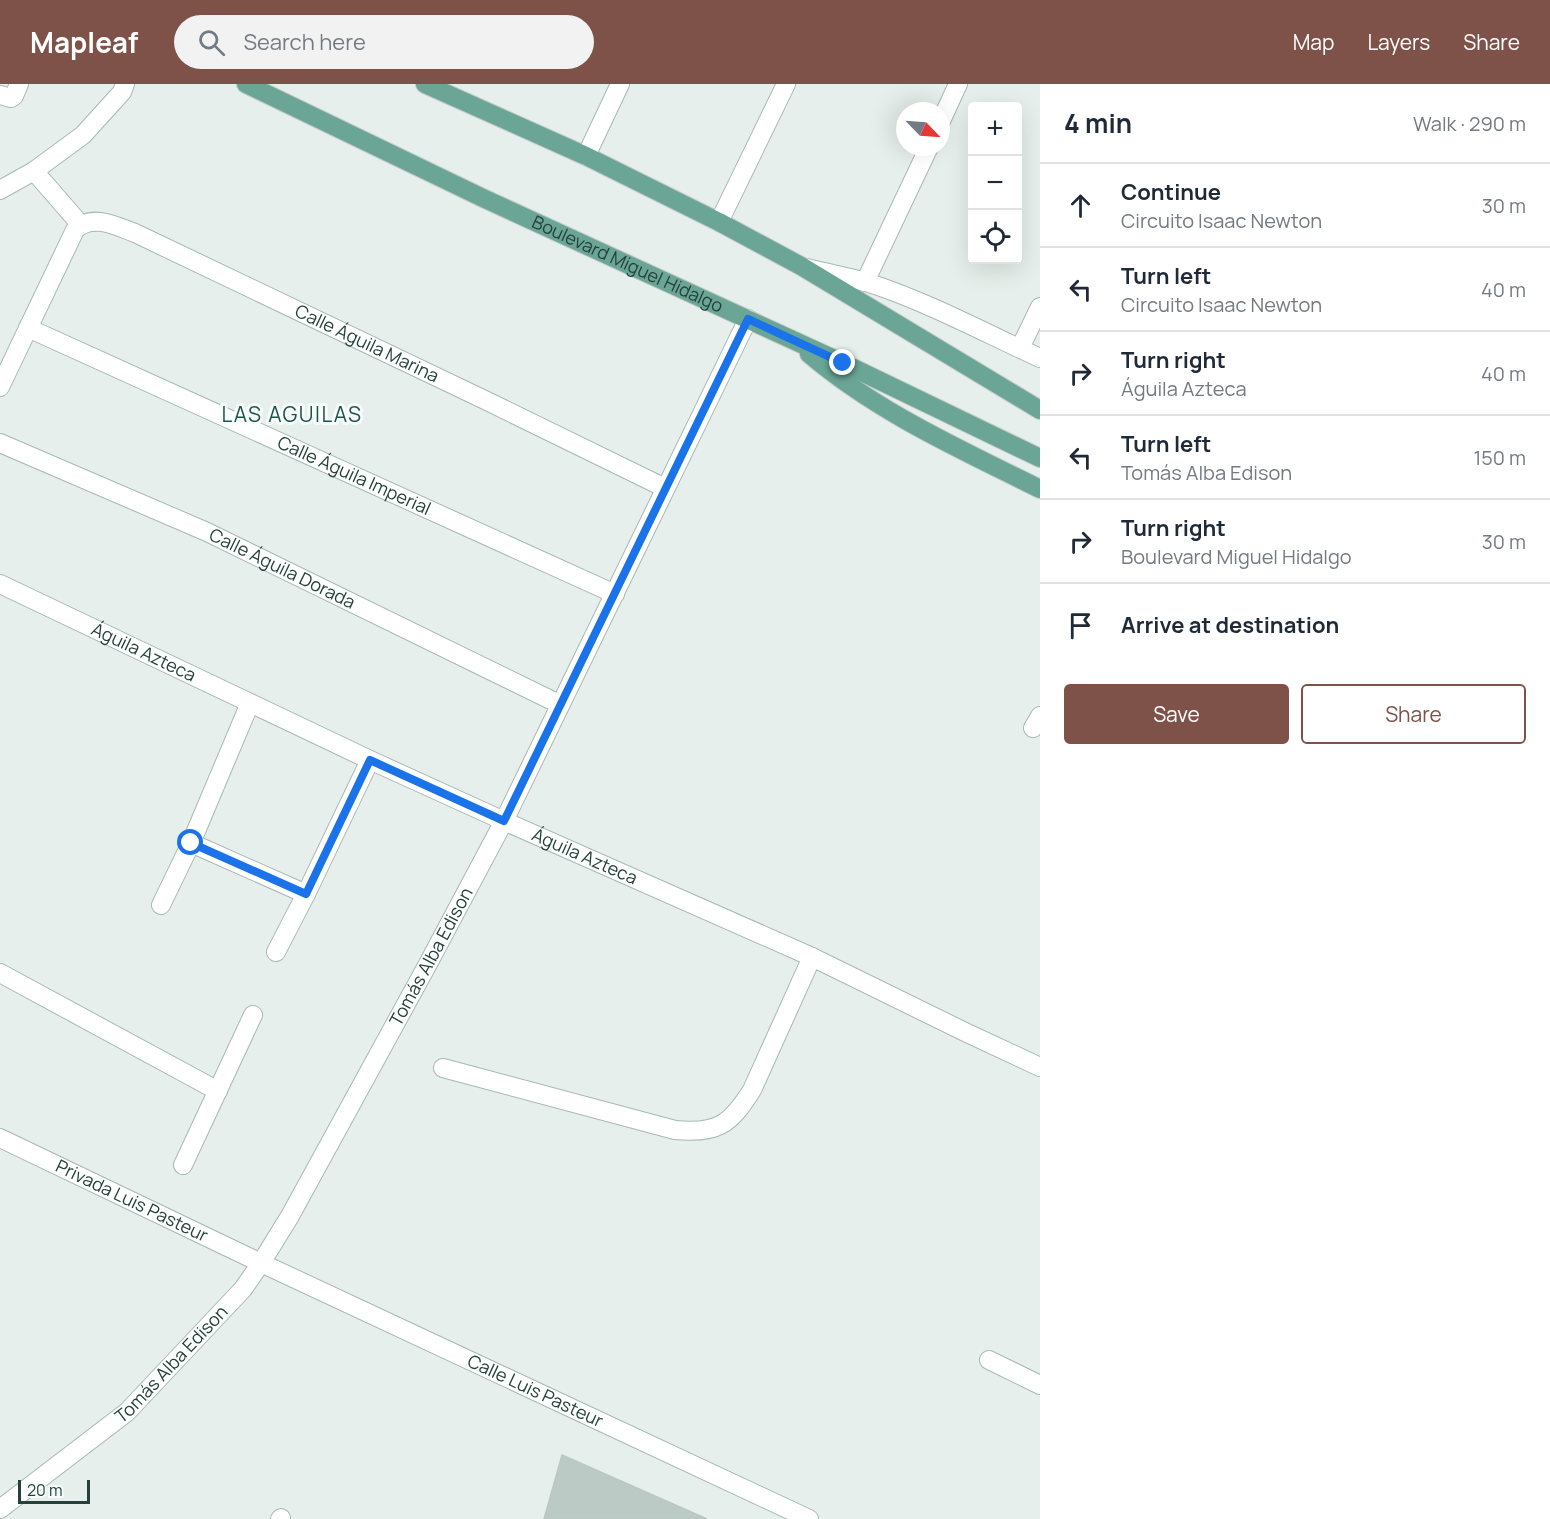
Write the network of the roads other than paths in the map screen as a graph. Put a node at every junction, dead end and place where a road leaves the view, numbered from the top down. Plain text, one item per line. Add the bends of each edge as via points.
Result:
1 (19, 84) edge
2 (125, 84) edge
3 (246, 84) edge
4 (425, 84) edge
5 (620, 84) edge
6 (786, 84) edge
7 (958, 84) edge
8 (0, 96) edge
9 (950, 102) edge
10 (586, 156) junction
11 (925, 156) edge
12 (34, 171) junction
13 (0, 190) edge
14 (719, 222) junction
15 (75, 231) junction
16 (801, 266) junction
17 (865, 282) junction
18 (1040, 307) edge
19 (748, 319) junction
20 (28, 328) junction
21 (792, 339) junction
22 (1020, 348) junction
23 (1040, 358) edge
24 (0, 387) edge
25 (1040, 410) edge
26 (0, 443) edge
27 (1040, 458) edge
28 (665, 488) junction
29 (1040, 489) edge
30 (0, 584) edge
31 (615, 594) junction
32 (250, 703) junction
33 (559, 704) junction
34 (370, 760) junction
35 (504, 821) junction
36 (191, 843) junction
37 (306, 894) junction
38 (161, 905) dead end
39 (276, 952) dead end
40 (812, 957) junction
41 (0, 973) edge
42 (253, 1015) dead end
43 (1040, 1067) edge
44 (443, 1068) dead end
45 (218, 1092) junction
46 (0, 1138) edge
47 (183, 1165) dead end
48 (261, 1263) junction
49 (989, 1360) dead end
50 (1040, 1385) edge
51 (0, 1509) edge
52 (809, 1519) edge

1 - 8 street via 11,98
2 - 12 street via 82,135
3 - 19 main road, Boulevard Miguel Hidalgo
4 - 10 main road
5 - 10 street
6 - 14 street
7 - 9 street
10 - 14 main road
11 - 17 street
12 - 13 street
12 - 15 street
14 - 16 main road
15 - 20 street
15 - 28 street, Calle Águila Marina via 90,221 100,221 135,233
16 - 17 street
16 - 25 main road
17 - 22 street
18 - 22 street
19 - 21 main road, Boulevard Miguel Hidalgo
19 - 28 street, Tomás Alba Edison
20 - 24 street
20 - 31 street, Calle Águila Imperial
21 - 27 main road, Boulevard Miguel Hidalgo
21 - 29 main road via 865,396 920,429
22 - 23 street
26 - 33 street, Calle Águila Dorada via 207,532
28 - 31 street, Tomás Alba Edison
30 - 32 street, Águila Azteca
31 - 33 street, Tomás Alba Edison
32 - 34 street, Águila Azteca
32 - 36 street
33 - 35 street, Tomás Alba Edison
34 - 35 street, Águila Azteca
34 - 37 street
35 - 40 street, Águila Azteca
35 - 48 street, Tomás Alba Edison
36 - 37 street
36 - 38 street
37 - 39 street
40 - 43 street, Águila Azteca
40 - 44 street via 740,1110 707,1131 675,1130
41 - 45 street
42 - 45 street
45 - 47 street
46 - 48 street, Privada Luis Pasteur
48 - 51 street, Tomás Alba Edison via 243,1289 127,1412
48 - 52 street, Calle Luis Pasteur
49 - 50 street

